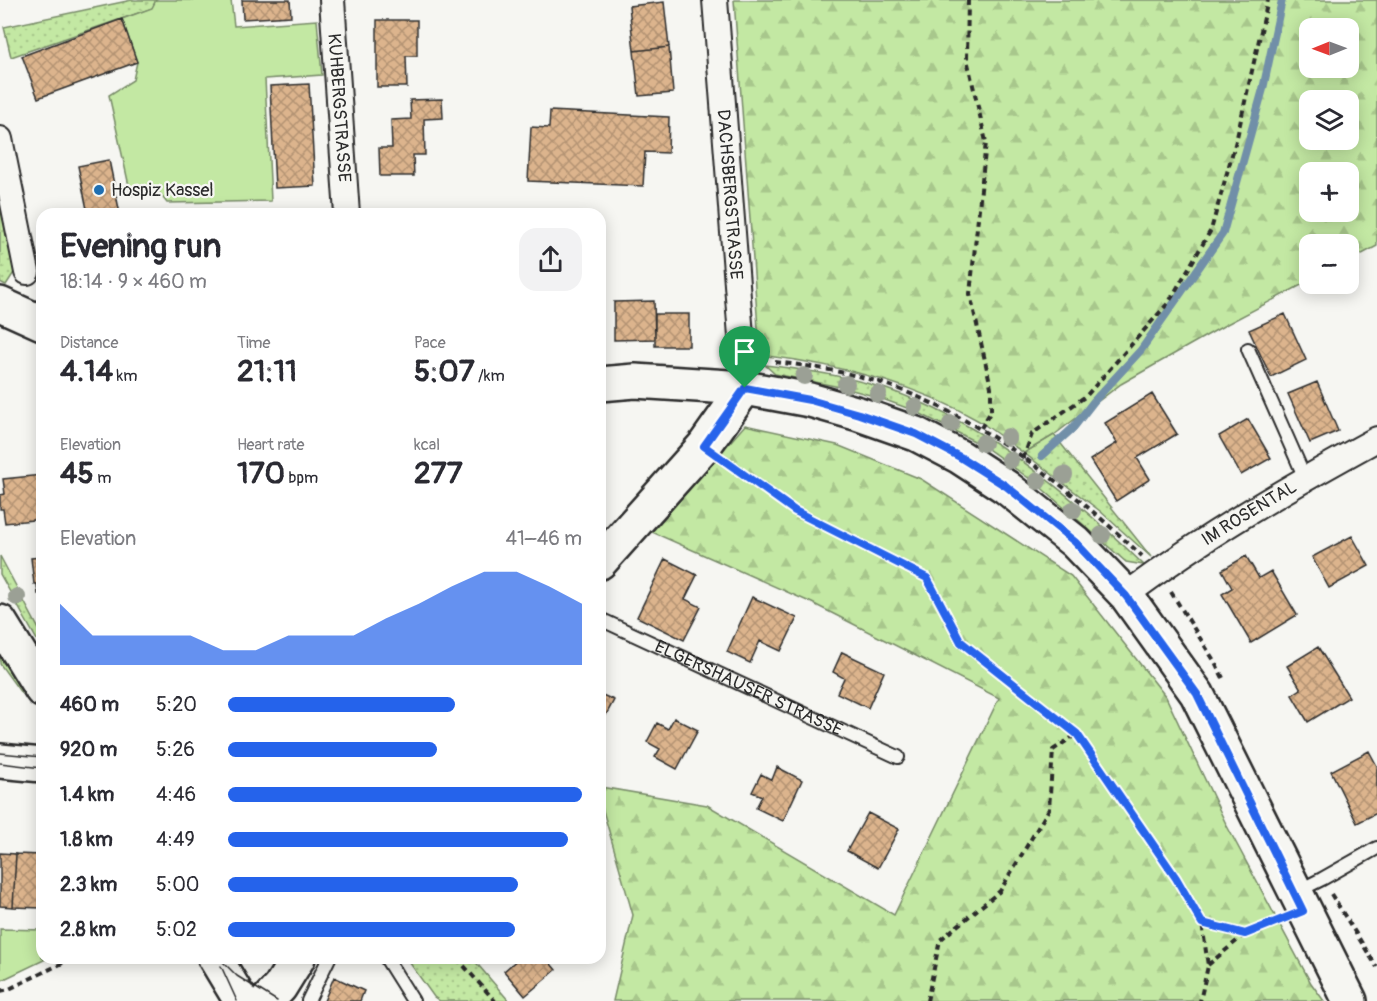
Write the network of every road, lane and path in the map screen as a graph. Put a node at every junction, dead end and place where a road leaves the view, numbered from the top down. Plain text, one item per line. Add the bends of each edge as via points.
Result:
1 (332, 0) edge
2 (715, 0) edge
3 (968, 0) edge
4 (1268, 0) edge
5 (0, 139) edge
6 (347, 208) edge
7 (27, 272) dead end
8 (0, 304) edge
9 (36, 320) edge
10 (1248, 349) dead end
11 (606, 383) edge
12 (745, 388) junction
13 (981, 428) dead end
14 (1377, 439) edge
15 (704, 446) junction
16 (1023, 459) dead end
17 (1305, 478) junction
18 (606, 555) edge
19 (1126, 596) junction
20 (0, 622) edge
21 (606, 622) edge
22 (36, 696) edge
23 (1077, 734) junction
24 (898, 757) dead end
25 (0, 760) edge
26 (36, 764) edge
27 (1377, 848) edge
28 (1299, 902) junction
29 (1202, 923) junction
30 (1245, 934) junction
31 (61, 964) edge
32 (219, 964) edge
33 (294, 964) edge
34 (326, 964) edge
35 (390, 964) edge
36 (462, 964) edge
37 (1208, 966) junction
38 (0, 991) edge
39 (241, 1001) edge
40 (267, 1001) edge
41 (308, 1001) edge
42 (413, 1001) edge
43 (495, 1001) edge
44 (927, 1001) edge
45 (1200, 1001) edge
46 (1350, 1001) edge

1 - 6 street, KUHBERGSTRASSE
2 - 12 street, DACHSBERGSTRASSE
3 - 13 path via 967,59 986,142 970,294 991,387 991,411
4 - 16 path via 1211,230 1169,302 1086,396 1032,434
5 - 7 street
8 - 9 main road
10 - 17 lane
11 - 12 main road via 635,381
12 - 15 main road
12 - 19 main road via 859,414 916,434 960,457 1006,486 1075,542
14 - 17 street, IM ROSENTAL
15 - 18 main road
15 - 23 path via 795,511 927,578 961,642
17 - 19 street, IM ROSENTAL
19 - 28 main road via 1197,694
20 - 22 main road
21 - 24 lane, ELGERSHÄUSER STRASSE
23 - 29 path via 1176,878
23 - 44 path via 1053,750 1049,809 1000,891 940,940
25 - 26 main road
27 - 28 lane via 1323,879
28 - 30 path
28 - 46 main road
29 - 30 path
29 - 37 path
30 - 37 path
31 - 38 path
32 - 39 main road
33 - 40 main road
34 - 41 lane
35 - 42 lane
36 - 43 path
37 - 45 path

